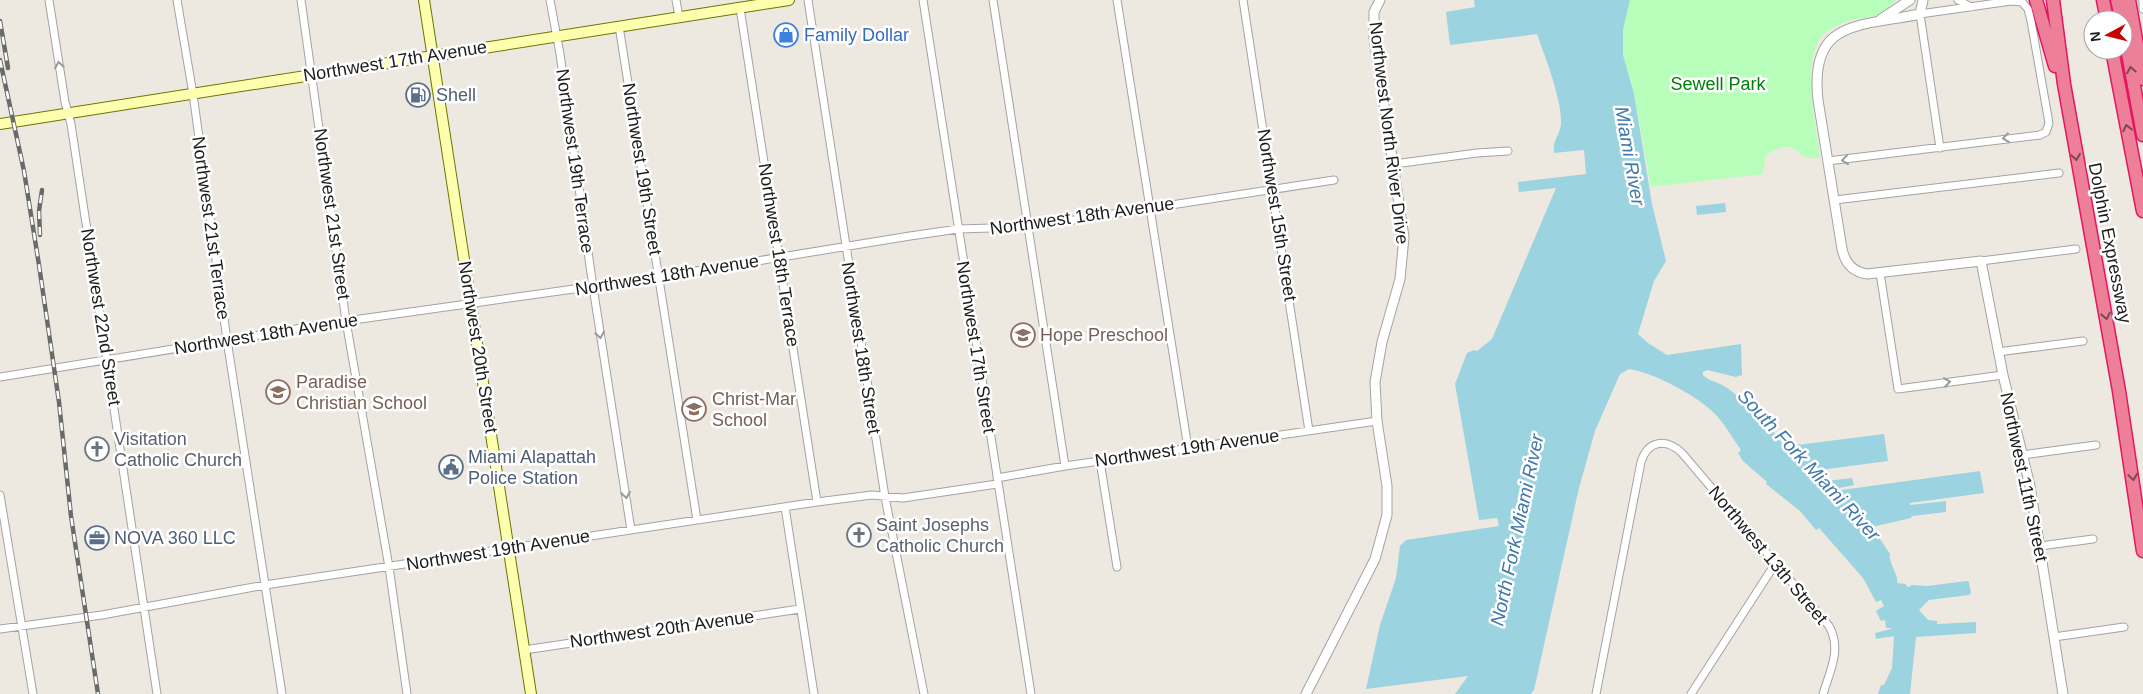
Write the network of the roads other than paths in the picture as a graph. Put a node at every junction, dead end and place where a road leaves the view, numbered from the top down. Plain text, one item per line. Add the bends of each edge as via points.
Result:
1 (49, 0) edge
2 (176, 0) edge
3 (301, 0) edge
4 (424, 0) edge
5 (550, 0) edge
6 (676, 0) edge
7 (789, 0) edge
8 (808, 0) edge
9 (923, 0) edge
10 (993, 0) edge
11 (1116, 0) edge
12 (1243, 0) edge
13 (1380, 0) edge
14 (1909, 0) edge
15 (1923, 0) edge
16 (1958, 0) edge
17 (2054, 0) edge
18 (2129, 0) edge
19 (2142, 0) edge
20 (2031, 2) edge
21 (1971, 7) junction
22 (740, 8) junction
23 (2143, 9) edge
24 (1920, 14) junction
25 (679, 17) junction
26 (1875, 22) junction
27 (619, 26) junction
28 (556, 36) junction
29 (432, 55) junction
30 (2114, 60) edge
31 (2129, 60) edge
32 (312, 74) junction
33 (2143, 79) edge
34 (193, 94) junction
35 (2068, 109) junction
36 (68, 113) junction
37 (0, 124) edge
38 (2143, 135) edge
39 (1940, 148) junction
40 (1508, 151) dead end
41 (1828, 161) junction
42 (1394, 164) junction
43 (2059, 172) dead end
44 (1334, 180) dead end
45 (1273, 189) junction
46 (1835, 200) junction
47 (1149, 208) junction
48 (2143, 211) edge
49 (1028, 227) junction
50 (958, 229) junction
51 (845, 247) junction
52 (2076, 250) dead end
53 (780, 258) junction
54 (1981, 261) junction
55 (1880, 273) junction
56 (659, 277) junction
57 (593, 287) junction
58 (471, 303) junction
59 (346, 321) junction
60 (227, 340) junction
61 (2084, 341) dead end
62 (1998, 352) junction
63 (108, 360) junction
64 (2003, 375) junction
65 (0, 377) edge
66 (1377, 421) junction
67 (1309, 431) junction
68 (2096, 445) dead end
69 (1188, 448) junction
70 (2022, 455) junction
71 (1100, 461) junction
72 (1065, 466) junction
73 (997, 481) junction
74 (0, 497) edge
75 (885, 497) junction
76 (817, 502) junction
77 (786, 507) junction
78 (697, 520) junction
79 (632, 530) junction
80 (2094, 539) dead end
81 (2040, 546) junction
82 (509, 548) junction
83 (2143, 551) edge
84 (1775, 564) junction
85 (389, 566) junction
86 (1117, 568) dead end
87 (265, 585) junction
88 (144, 607) junction
89 (800, 609) junction
90 (22, 626) junction
91 (2124, 627) dead end
92 (0, 629) edge
93 (2054, 637) junction
94 (524, 650) junction
95 (33, 694) edge
96 (157, 694) edge
97 (282, 694) edge
98 (407, 694) edge
99 (531, 694) edge
100 (814, 694) edge
101 (924, 694) edge
102 (1031, 694) edge
103 (1306, 694) edge
104 (1596, 694) edge
105 (1691, 694) edge
106 (1823, 694) edge
107 (2063, 694) edge

36 -> 1 street, Northwest 22nd Street
2 - 34 street, Northwest 21st Terrace
3 - 32 street, Northwest 21st Street
4 - 29 main road, Northwest 20th Street
5 - 28 street, Northwest 19th Terrace
6 - 25 street
7 - 22 main road, Northwest 17th Avenue
8 - 51 street, Northwest 18th Street
9 - 50 street, Northwest 17th Street
10 - 49 street
11 - 47 street
12 - 45 street, Northwest 15th Street
13 - 42 street, Northwest North River Drive via 1374,12 1373,27
14 - 24 street via 1911,9
14 - 26 street
15 - 24 street
16 - 21 street
17 - 35 highway, Dolphin Expressway
18 - 33 highway
19 - 23 street
20 - 21 street via 2011,1
20 - 35 highway
20 -> 39 street via 2031,21 2049,125 2046,132
21 - 24 street
22 - 25 main road, Northwest 17th Avenue
22 - 53 street, Northwest 18th Terrace
24 - 26 street
24 - 39 street
25 - 27 main road, Northwest 17th Avenue
26 - 41 street via 1840,33 1829,42 1818,61 1816,88
27 - 28 main road, Northwest 17th Avenue
27 - 56 street, Northwest 19th Street
28 - 29 main road, Northwest 17th Avenue
28 - 57 street, Northwest 19th Terrace
29 - 32 main road, Northwest 17th Avenue
29 - 58 main road, Northwest 20th Street
48 -> 30 highway
38 -> 31 highway
32 - 34 main road, Northwest 17th Avenue
32 - 59 street, Northwest 21st Street
34 - 36 main road, Northwest 17th Avenue
34 - 60 street, Northwest 21st Terrace
35 -> 83 highway, Dolphin Expressway via 2119,391
36 - 37 main road, Northwest 17th Avenue
36 - 63 street, Northwest 22nd Street
39 -> 41 street
40 - 42 street
41 - 46 street
42 - 66 street, Northwest North River Drive via 1404,256 1377,362
43 - 46 street
44 - 45 street, Northwest 18th Avenue
45 - 47 street, Northwest 18th Avenue
45 - 67 street, Northwest 15th Street
46 - 55 street via 1846,261 1860,273
47 - 49 street, Northwest 18th Avenue
47 - 69 street
49 - 50 street, Northwest 18th Avenue
49 - 72 street
50 - 51 street, Northwest 18th Avenue
50 - 73 street, Northwest 17th Street
51 - 53 street, Northwest 18th Avenue
51 - 75 street, Northwest 18th Street
52 - 54 street
53 - 56 street, Northwest 18th Avenue
53 - 76 street, Northwest 18th Terrace
54 - 55 street
54 - 62 street, Northwest 11th Street
55 -> 64 street via 1898,389
56 - 57 street, Northwest 18th Avenue
56 - 78 street, Northwest 19th Street
57 - 58 street, Northwest 18th Avenue
57 -> 79 street, Northwest 19th Terrace
58 - 59 street, Northwest 18th Avenue
58 - 82 main road, Northwest 20th Street
59 - 60 street, Northwest 18th Avenue
59 - 85 street, Northwest 21st Street
60 - 63 street, Northwest 18th Avenue
60 - 87 street, Northwest 21st Terrace
61 - 62 street
62 - 64 street, Northwest 11th Street
63 - 65 street, Northwest 18th Avenue
63 - 88 street, Northwest 22nd Street
64 - 70 street, Northwest 11th Street
66 - 67 street, Northwest 19th Avenue
66 - 103 street, Northwest North River Drive via 1388,499 1383,535 1371,568
67 - 69 street, Northwest 19th Avenue
68 - 70 street
69 - 71 street, Northwest 19th Avenue
70 - 81 street, Northwest 11th Street
71 - 72 street, Northwest 19th Avenue
71 - 86 street
72 - 73 street, Northwest 19th Avenue
73 - 75 street, Northwest 19th Avenue via 902,498
73 - 102 street, Northwest 17th Street
74 - 90 street
75 - 76 street, Northwest 19th Avenue via 872,495
75 - 101 street, Northwest 18th Street
76 - 77 street, Northwest 19th Avenue
77 - 78 street, Northwest 19th Avenue
77 - 89 street
78 - 79 street, Northwest 19th Avenue
79 - 82 street, Northwest 19th Avenue
80 - 81 street
81 - 93 street, Northwest 11th Street
82 - 85 street, Northwest 19th Avenue
82 - 94 main road, Northwest 20th Street
84 - 104 street, Northwest 13th Street via 1682,453 1671,444 1655,445 1646,450
84 - 105 street
84 - 106 street, Northwest 13th Street via 1829,626 1833,635 1835,655
85 - 87 street, Northwest 19th Avenue
85 - 98 street, Northwest 21st Street
87 - 88 street, Northwest 19th Avenue
87 - 97 street, Northwest 21st Terrace
88 - 90 street, Northwest 19th Avenue
88 - 96 street, Northwest 22nd Street
89 - 94 street, Northwest 20th Avenue
89 - 100 street
90 - 92 street, Northwest 19th Avenue
90 - 95 street
91 - 93 street
93 - 107 street, Northwest 11th Street
94 - 99 main road, Northwest 20th Street

